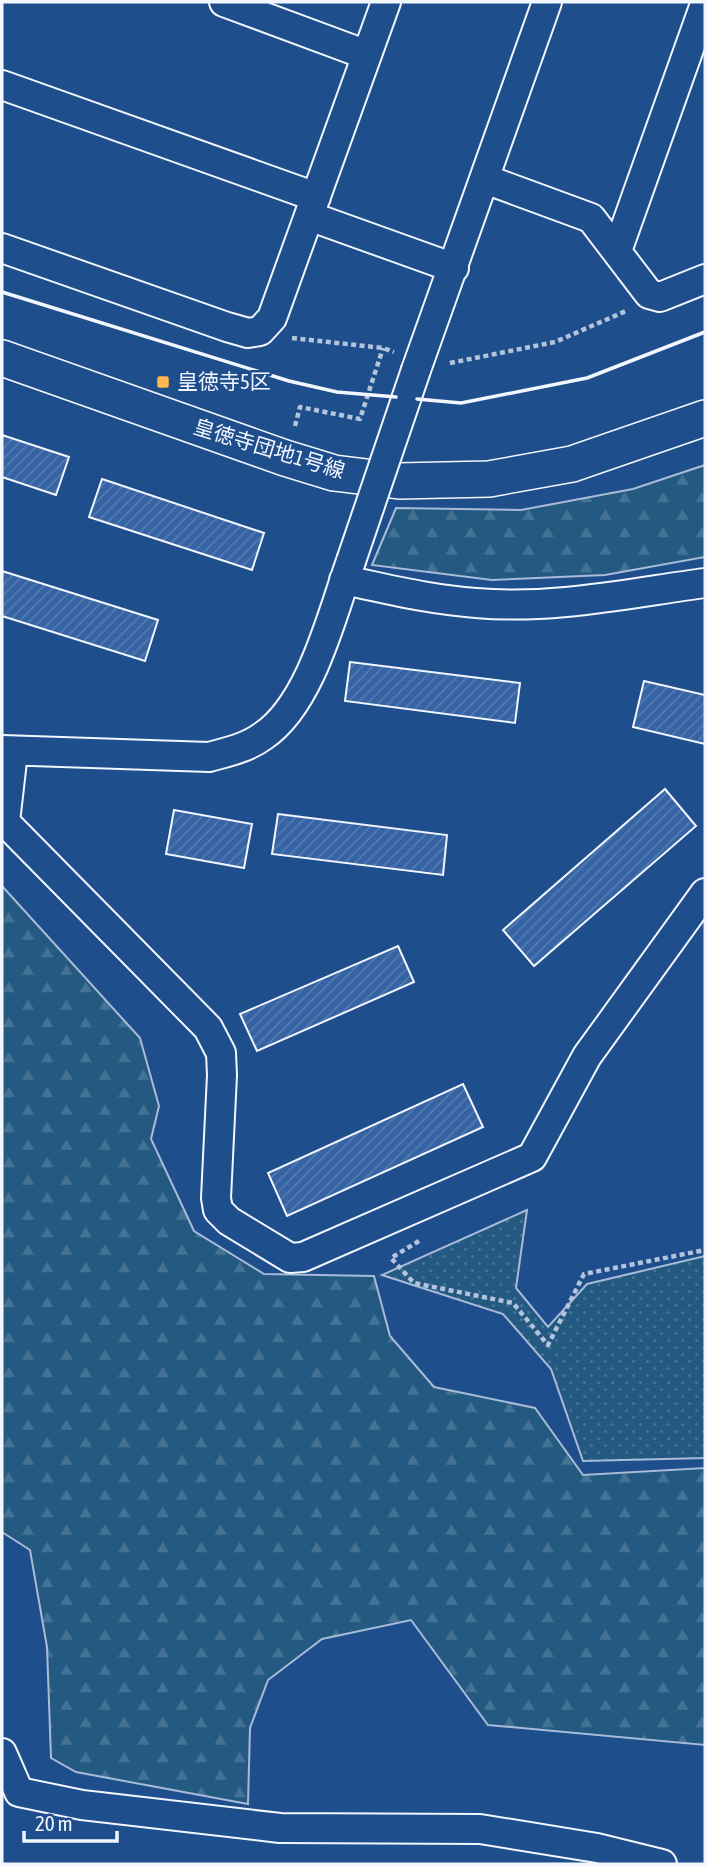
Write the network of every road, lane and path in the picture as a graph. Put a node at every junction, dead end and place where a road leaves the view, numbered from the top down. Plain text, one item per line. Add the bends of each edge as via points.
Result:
1 (224, 2) edge
2 (386, 2) edge
3 (547, 2) edge
4 (705, 4) edge
5 (367, 55) junction
6 (2, 85) edge
7 (485, 179) junction
8 (313, 206) junction
9 (2, 248) edge
10 (617, 251) junction
11 (454, 268) junction
12 (705, 279) edge
13 (383, 348) dead end
14 (2, 358) edge
15 (705, 418) edge
16 (295, 426) dead end
17 (348, 570) junction
18 (705, 583) edge
19 (7, 751) edge
20 (705, 893) edge
21 (426, 1237) dead end
22 (705, 1250) edge
23 (2, 1753) edge
24 (662, 1864) edge

1 - 5 street
2 - 5 street
3 - 7 street
4 - 10 street
5 - 8 street
6 - 8 street
7 - 10 street via 591,218
7 - 11 street
8 - 9 street via 272,318 260,331 248,333
8 - 11 street
10 - 12 street via 649,294 660,297
11 - 17 street, bridge
13 - 16 path via 360,419 300,407
14 - 15 street, 皇徳寺団地1号線 via 285,458 334,473 399,481 489,479 572,464
17 - 18 street via 439,599 512,604
17 - 19 street via 306,687 287,714 255,741 209,757
19 - 20 street via 5,822 208,1028 220,1053 222,1075 218,1210 290,1258 303,1257 532,1157 587,1056
21 - 22 path via 391,1258 414,1283 513,1303 548,1345 584,1274
23 - 24 street via 19,1792 82,1805 280,1828 480,1829

